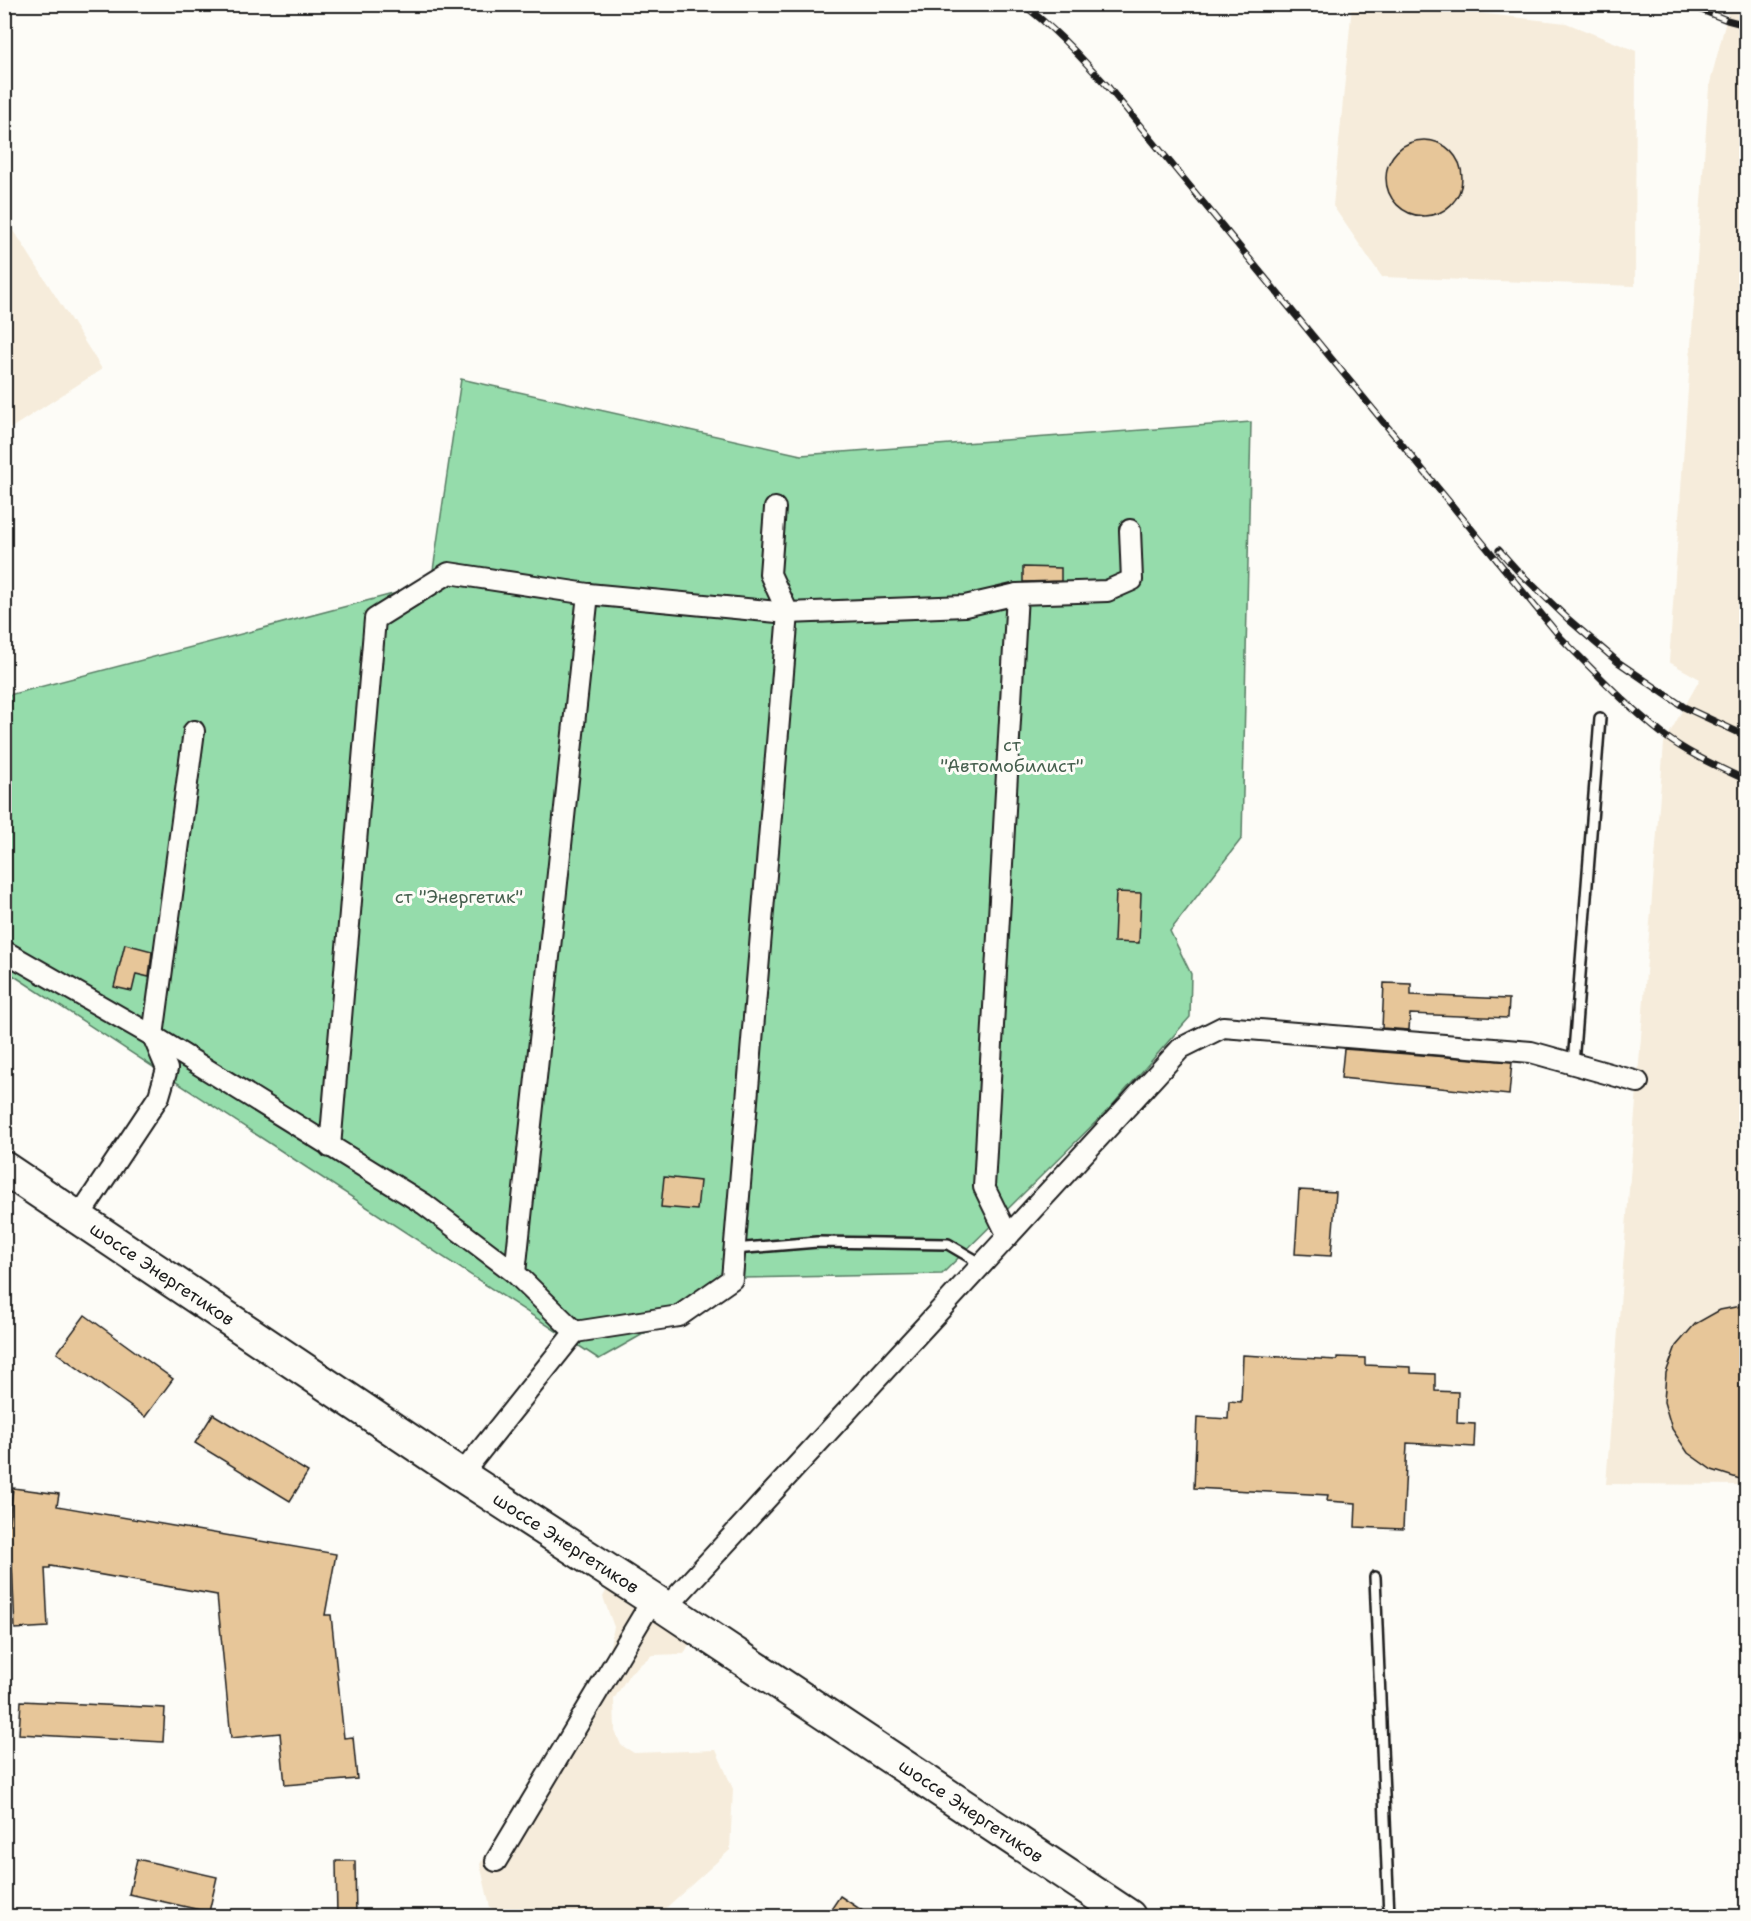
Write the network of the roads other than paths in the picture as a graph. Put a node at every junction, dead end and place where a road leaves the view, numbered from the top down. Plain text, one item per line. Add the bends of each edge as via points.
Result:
1 (775, 508) dead end
2 (1130, 530) dead end
3 (588, 594) junction
4 (1017, 594) junction
5 (788, 613) junction
6 (1600, 718) dead end
7 (194, 731) dead end
8 (4, 951) edge
9 (153, 1036) junction
10 (1574, 1064) junction
11 (1638, 1082) dead end
12 (330, 1146) junction
13 (4, 1168) edge
14 (78, 1218) junction
15 (1008, 1236) junction
16 (734, 1249) junction
17 (982, 1264) junction
18 (515, 1273) junction
19 (575, 1332) junction
20 (461, 1475) junction
21 (1375, 1577) dead end
22 (659, 1604) junction
23 (496, 1861) dead end
24 (1129, 1917) edge
25 (1389, 1917) edge

1 - 5 street via 770,574
2 - 4 street via 1132,580 1107,591
3 - 5 street
3 - 12 street via 448,573 375,619
3 - 18 street
4 - 5 street via 965,606
4 - 15 street via 984,1187
5 - 16 street
6 - 10 lane
7 - 9 street
8 - 9 street
9 - 12 street
9 - 14 street via 167,1069 159,1096
10 - 11 street
10 - 15 street via 1531,1052 1223,1027 1181,1048
12 - 18 street via 423,1204
13 - 14 main road, шоссе Энергетиков
14 - 20 main road, шоссе Энергетиков
15 - 17 street
16 - 17 lane via 817,1242 948,1244
16 - 19 street via 732,1279 679,1316
17 - 22 street
18 - 19 street
19 - 20 street
20 - 22 main road, шоссе Энергетиков
21 - 25 lane
22 - 23 street
22 - 24 main road, шоссе Энергетиков

